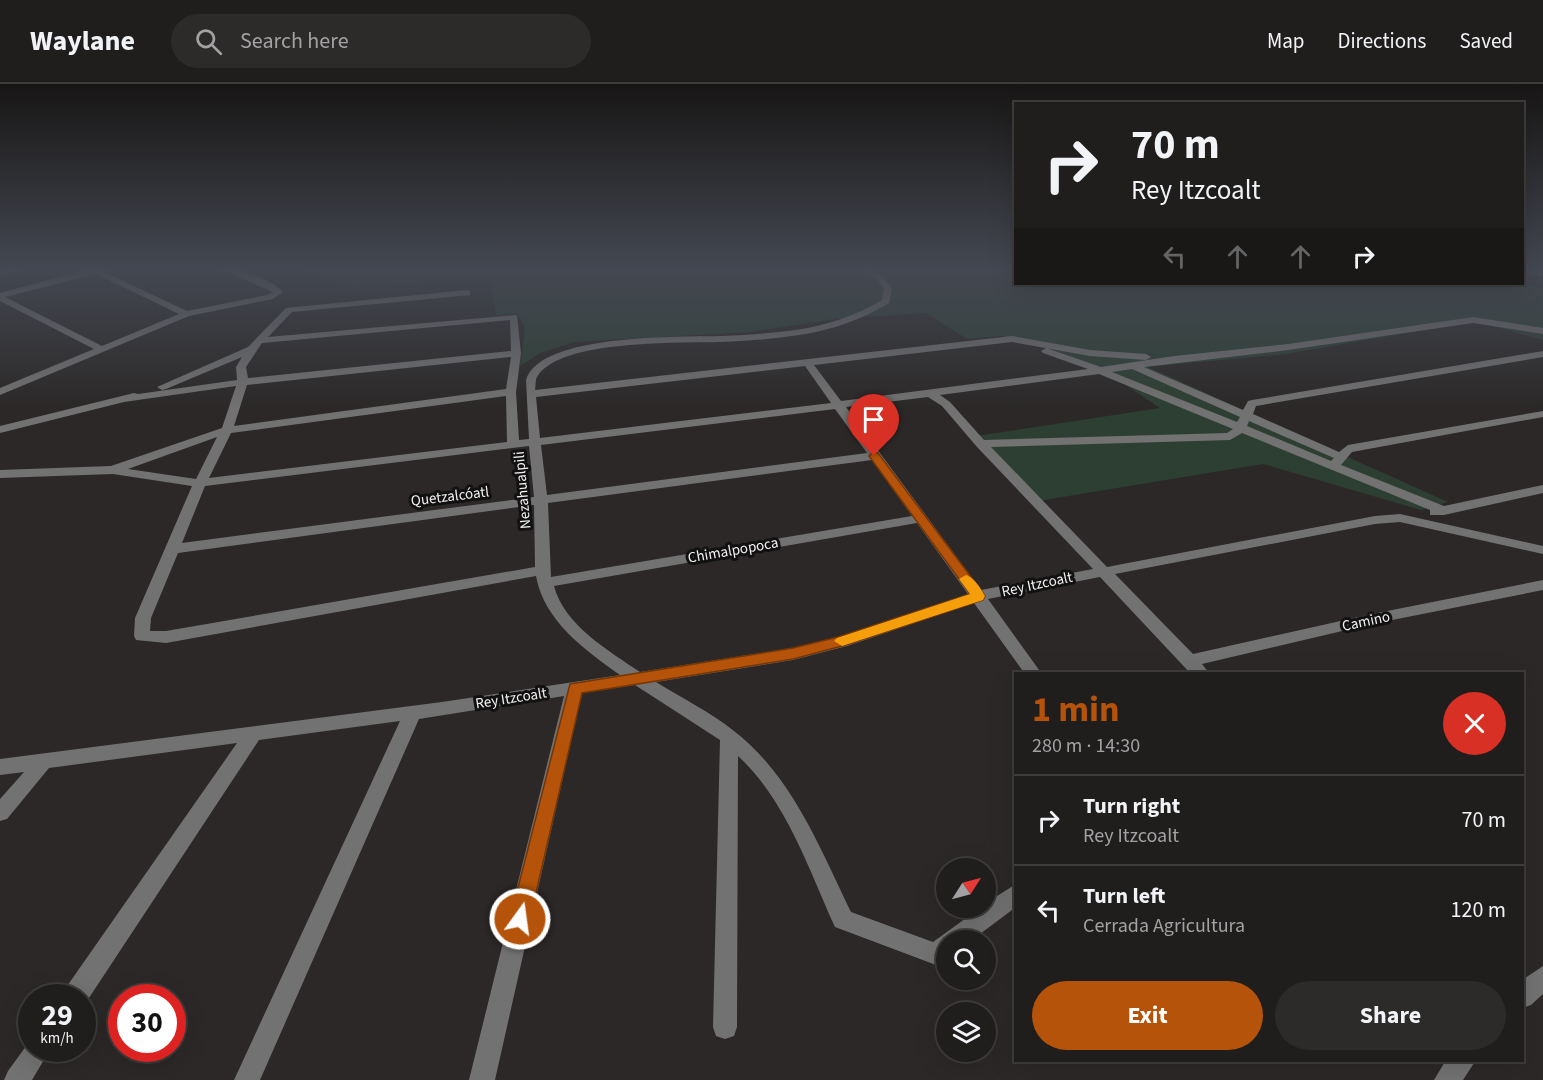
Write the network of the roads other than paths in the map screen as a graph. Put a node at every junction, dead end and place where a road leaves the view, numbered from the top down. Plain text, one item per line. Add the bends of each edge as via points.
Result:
1 (36, 315) edge
2 (183, 315) edge
3 (285, 315) edge
4 (862, 315) edge
5 (1473, 320) junction
6 (1543, 331) edge
7 (1012, 339) junction
8 (262, 340) junction
9 (1543, 340) edge
10 (251, 349) junction
11 (102, 350) junction
12 (516, 353) junction
13 (1543, 354) edge
14 (1174, 359) junction
15 (808, 363) junction
16 (1132, 365) junction
17 (1099, 370) junction
18 (243, 382) junction
19 (0, 392) edge
20 (511, 392) junction
21 (929, 392) junction
22 (530, 394) junction
23 (125, 399) junction
24 (838, 405) junction
25 (1247, 414) junction
26 (1543, 414) edge
27 (1240, 429) junction
28 (0, 430) edge
29 (227, 430) junction
30 (534, 443) junction
31 (981, 444) junction
32 (513, 446) junction
33 (874, 456) junction
34 (1337, 461) junction
35 (113, 470) junction
36 (0, 474) edge
37 (200, 483) junction
38 (1543, 489) edge
39 (540, 501) junction
40 (1444, 511) junction
41 (921, 518) junction
42 (1400, 518) junction
43 (172, 549) junction
44 (1543, 550) edge
45 (1103, 571) junction
46 (545, 577) junction
47 (1543, 585) edge
48 (978, 596) junction
49 (1190, 661) junction
50 (1033, 672) edge
51 (1200, 672) edge
52 (640, 678) junction
53 (575, 688) junction
54 (413, 712) junction
55 (255, 732) junction
56 (729, 737) junction
57 (44, 761) junction
58 (0, 767) edge
59 (1, 810) edge
60 (1014, 895) edge
61 (967, 930) edge
62 (936, 954) edge
63 (1543, 978) edge
64 (84, 984) edge
65 (1524, 994) edge
66 (725, 1027) dead end
67 (29, 1062) edge
68 (1461, 1062) edge
69 (17, 1080) edge
70 (248, 1080) edge
71 (482, 1080) edge
72 (1447, 1080) edge

1 - 11 street
2 - 11 street
3 - 8 street
4 - 22 street via 818,328 744,338 582,348 543,364 532,377
5 - 6 street
5 - 9 street
5 - 14 street via 1288,348
7 - 14 street via 1090,353
7 - 15 street
7 - 17 street
8 - 10 street
8 - 12 street via 514,317
10 - 18 street via 241,367
10 - 23 street via 182,380
11 - 19 street
12 - 18 street
12 - 20 street
13 - 25 street via 1252,403
14 - 16 street
15 - 22 street
15 - 24 street
16 - 17 street
16 - 25 street
17 - 21 street
17 - 27 street
18 - 23 street
18 - 29 street
20 - 29 street
20 - 32 street
21 - 24 street
21 - 31 street via 946,404
22 - 30 street, Nezahualpili
23 - 28 street
24 - 30 street
24 - 33 street
25 - 27 street
25 - 34 street
26 - 34 street via 1348,449
27 - 31 street via 1230,436 1192,439
27 - 34 street
29 - 35 street
29 - 37 street
30 - 32 street
30 - 39 street, Nezahualpili
31 - 45 street
32 - 37 street
33 - 39 street, Quetzalcóatl
33 - 41 street
34 - 40 street
35 - 36 street
35 - 37 street
37 - 43 street
38 - 40 street
39 - 43 street, Quetzalcóatl
39 - 46 street, Nezahualpili
40 - 42 street
41 - 46 street, Chimalpopoca
41 - 48 street
42 - 44 street, Rey Itzcoalt
42 - 45 street, Rey Itzcoalt
43 - 46 street, Chimalpopoca via 142,618 142,636 166,637
45 - 48 street, Rey Itzcoalt
45 - 49 street
46 - 52 street via 552,602 571,627 609,659
47 - 49 street, Camino
48 - 50 street
48 - 52 street, Rey Itzcoalt via 793,654
49 - 51 street
52 - 53 street, Rey Itzcoalt
52 - 56 street
53 - 54 street, Rey Itzcoalt
53 - 71 street
54 - 55 street, Rey Itzcoalt
54 - 70 street
55 - 57 street, Rey Itzcoalt
55 - 64 street
56 - 62 street via 771,778 843,920
56 - 66 street
57 - 58 street, Rey Itzcoalt
57 - 59 street
60 - 61 street
63 - 65 street
67 - 69 street
68 - 72 street

